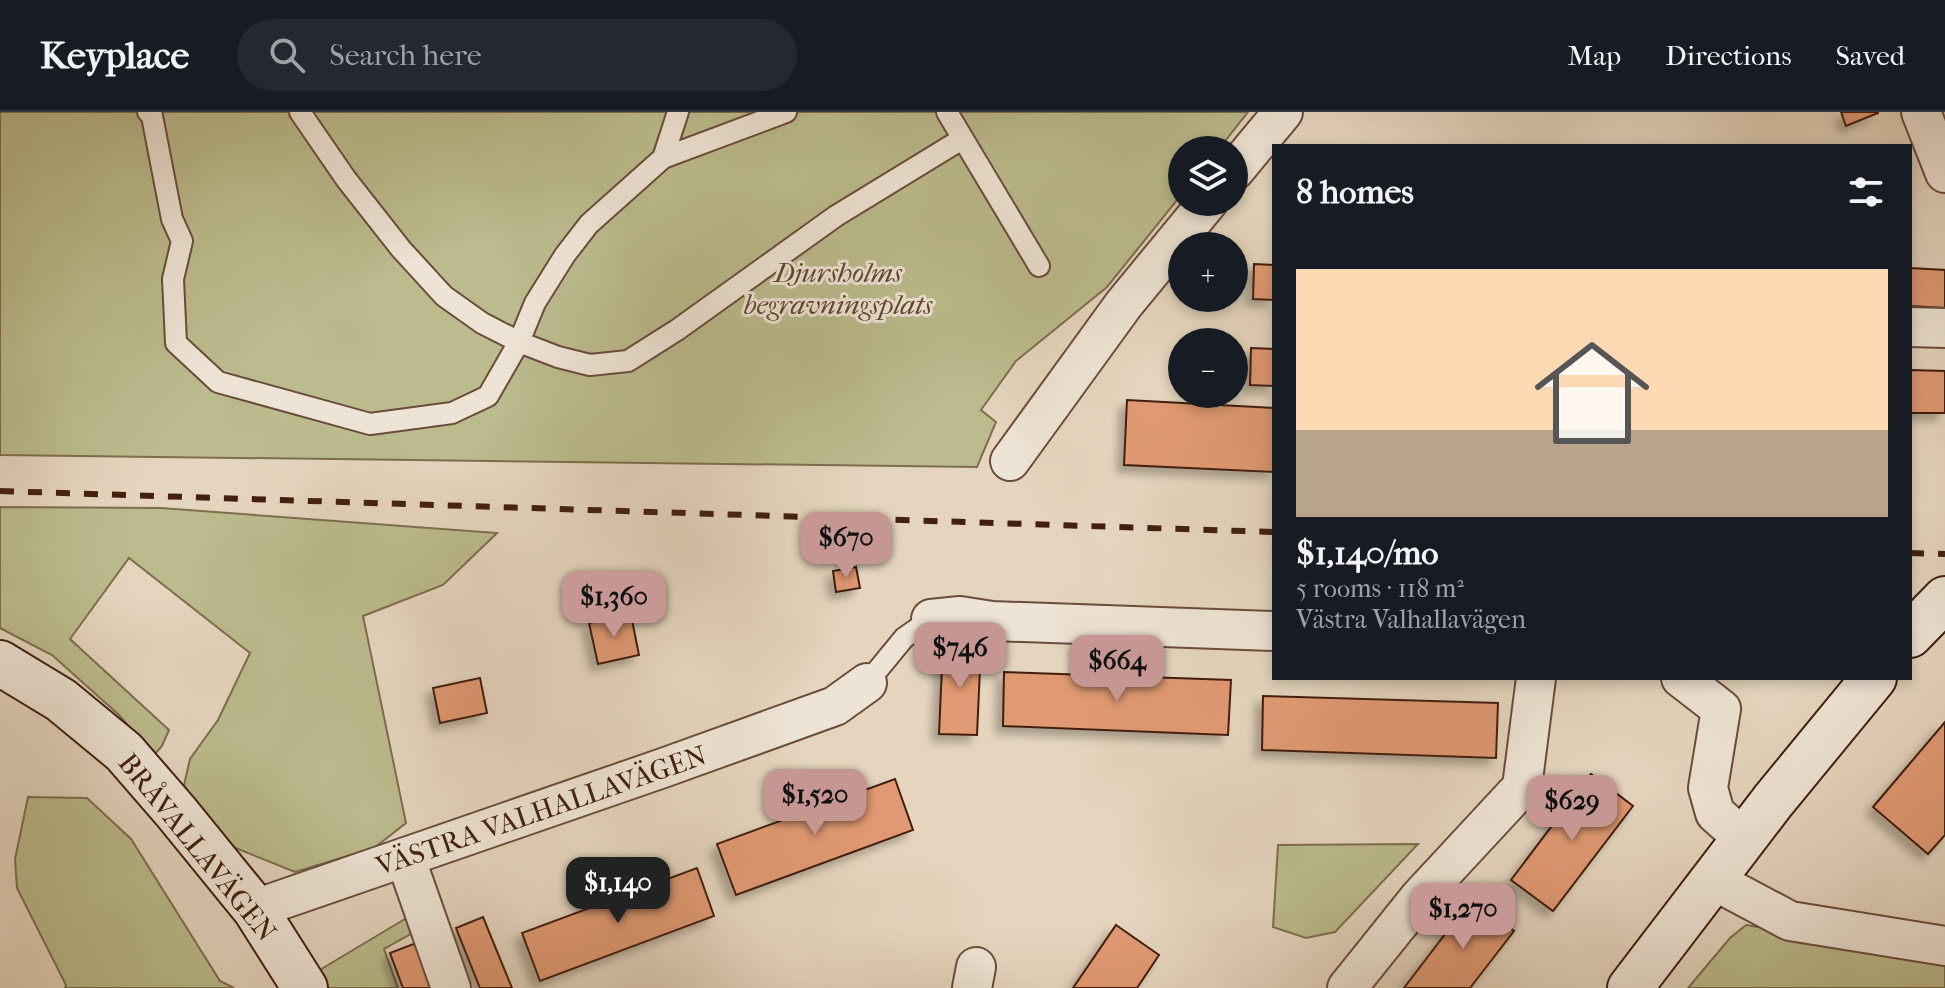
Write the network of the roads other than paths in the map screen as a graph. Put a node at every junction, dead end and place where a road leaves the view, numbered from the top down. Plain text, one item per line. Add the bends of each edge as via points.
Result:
1 (148, 112) edge
2 (300, 112) edge
3 (678, 112) edge
4 (786, 112) edge
5 (947, 112) edge
6 (1283, 112) edge
7 (1921, 112) edge
8 (962, 139) junction
9 (1248, 154) edge
10 (663, 158) junction
11 (1945, 173) edge
12 (1196, 216) edge
13 (1039, 266) dead end
14 (1912, 327) edge
15 (1945, 328) edge
16 (519, 342) junction
17 (1010, 461) dead end
18 (1945, 599) edge
19 (931, 619) joint
20 (1272, 631) edge
21 (1912, 633) edge
22 (0, 663) edge
23 (1536, 680) edge
24 (1684, 680) edge
25 (1872, 680) edge
26 (867, 683) joint
27 (1744, 839) junction
28 (405, 857) junction
29 (1713, 880) junction
30 (255, 909) junction
31 (1945, 946) edge
32 (305, 988) edge
33 (451, 988) edge
34 (1347, 988) edge
35 (1630, 988) edge

1 - 16 lane via 172,219 182,241 173,279 176,343 218,382 370,424 397,421 452,413 488,396
2 - 16 lane via 346,179 444,296
3 - 10 lane
4 - 10 lane
5 - 8 lane
6 - 9 street
7 - 11 street
8 - 13 lane
8 - 16 lane via 836,216 628,361 590,365
10 - 16 lane via 589,224 535,303
12 - 17 street via 1124,304
14 - 15 street
18 - 21 street
19 - 20 street via 960,616
19 - 26 lane via 904,638
22 - 30 street, BRÅVALLAVÄGEN via 61,700 124,752
23 - 34 street via 1522,787 1420,897
24 - 27 street via 1721,709 1708,788 1715,813
25 - 27 street
26 - 28 street, VÄSTRA VALHALLAVÄGEN via 835,706
27 - 29 street
28 - 30 street, VÄSTRA VALHALLAVÄGEN
28 - 33 street
29 - 31 street via 1790,921
29 - 35 street
30 - 32 street, BRÅVALLAVÄGEN

